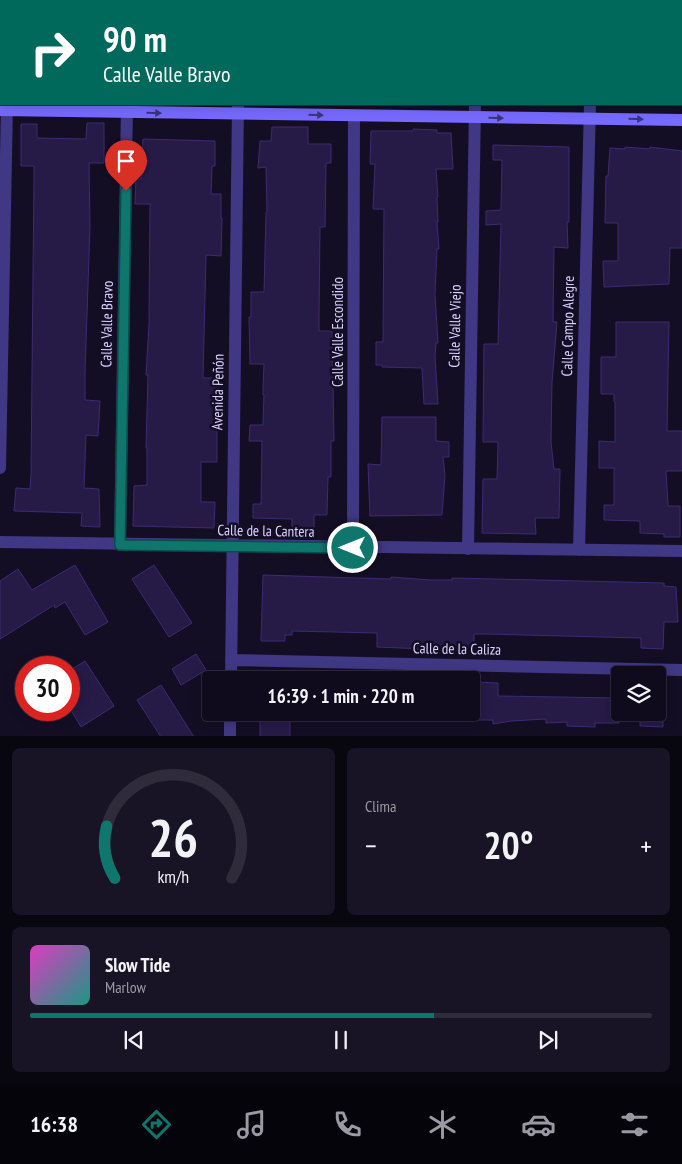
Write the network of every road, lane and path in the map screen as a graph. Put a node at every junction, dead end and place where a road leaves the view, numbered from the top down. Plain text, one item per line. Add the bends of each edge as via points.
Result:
1 (475, 105) edge
2 (590, 105) edge
3 (5, 108) edge
4 (127, 108) edge
5 (238, 109) edge
6 (354, 116) junction
7 (475, 117) junction
8 (589, 119) junction
9 (682, 120) edge
10 (0, 468) edge
11 (0, 542) edge
12 (120, 545) junction
13 (233, 546) junction
14 (353, 548) junction
15 (468, 549) junction
16 (580, 550) junction
17 (682, 551) edge
18 (231, 660) junction
19 (682, 670) edge
20 (231, 671) edge
21 (230, 721) edge
22 (230, 736) edge

1 - 7 street, Calle Valle Viejo
2 - 8 street, Calle Campo Alegre
3 - 4 street
3 - 10 street
4 -> 5 street
4 - 12 street, Calle Valle Bravo
5 -> 6 street
5 - 13 street, Avenida Peñón
6 - 7 street
6 - 14 street, Calle Valle Escondido
7 -> 8 street
7 - 15 street, Calle Valle Viejo
8 -> 9 street
8 - 16 street, Calle Campo Alegre
11 - 12 street, Calle de la Cantera
12 - 13 street, Calle de la Cantera
13 - 14 street, Calle de la Cantera
13 - 18 street, Avenida Peñón
14 - 15 street, Calle de la Cantera
15 - 16 street, Calle de la Cantera
16 - 17 street, Calle de la Cantera
18 - 19 street, Calle de la Caliza
18 - 20 street, Avenida Peñón
21 - 22 street

